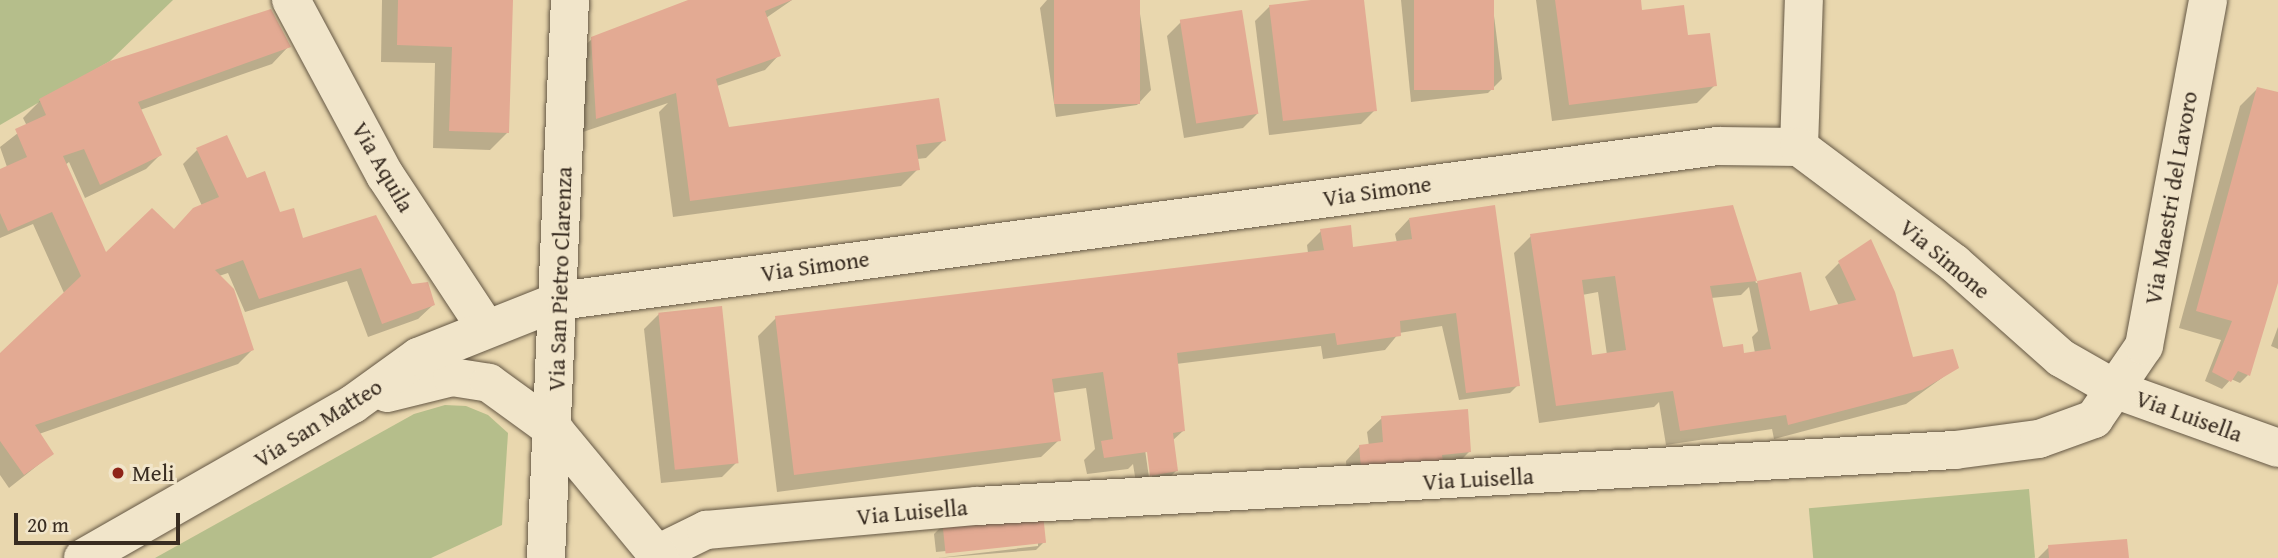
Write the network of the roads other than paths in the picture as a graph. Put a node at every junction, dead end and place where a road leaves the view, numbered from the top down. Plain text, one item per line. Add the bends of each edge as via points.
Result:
1 (291, 0) edge
2 (570, 0) edge
3 (1804, 0) edge
4 (2208, 0) edge
5 (1800, 147) junction
6 (559, 301) junction
7 (486, 328) junction
8 (2117, 390) junction
9 (353, 404) junction
10 (555, 431) junction
11 (2278, 447) edge
12 (658, 556) edge
13 (83, 558) edge
14 (547, 558) edge

1 - 7 street, Via Aquila via 385,175
2 - 6 street, Via San Pietro Clarenza
3 - 5 street
4 - 8 street, Via Maestri del Lavoro via 2144,346
5 - 6 street, Via Simone via 1718,145
5 - 8 street, Via Simone via 1954,263 2061,358
6 - 7 street, Via San Matteo
6 - 10 street, Via San Pietro Clarenza
7 - 9 street, Via San Matteo via 418,357
8 - 11 street, Via Luisella
8 - 12 street, Via Luisella via 2094,419 2039,439 1955,450 964,507 706,530
9 - 10 street via 419,382 452,377 489,383 528,407
9 - 13 street, Via San Matteo
10 - 12 street
10 - 14 street, Via San Pietro Clarenza

